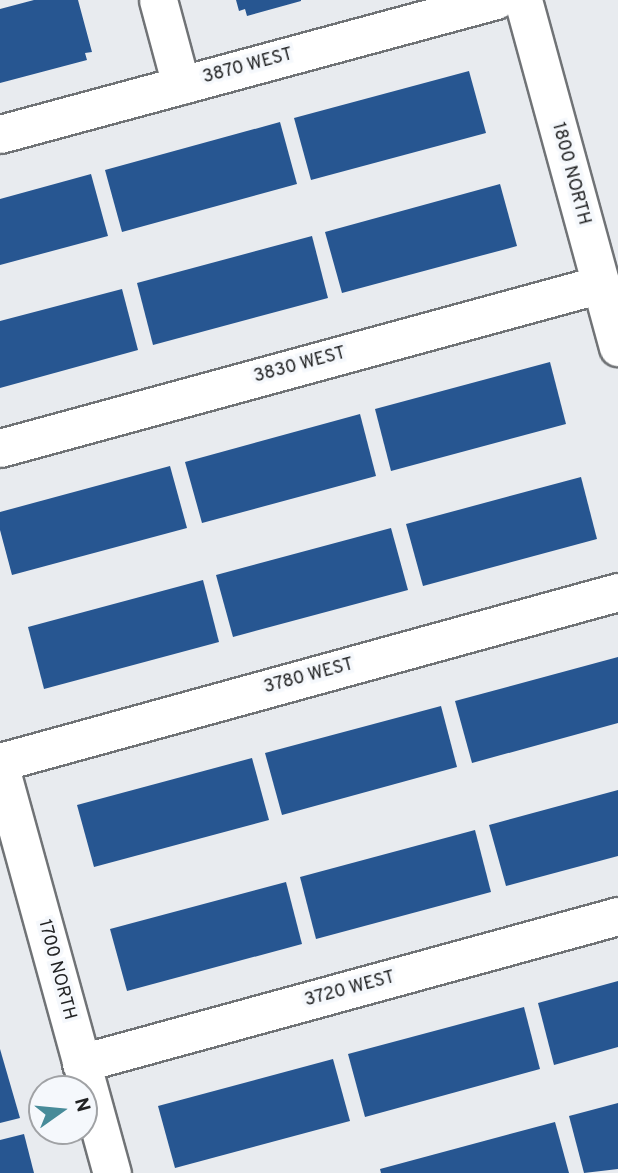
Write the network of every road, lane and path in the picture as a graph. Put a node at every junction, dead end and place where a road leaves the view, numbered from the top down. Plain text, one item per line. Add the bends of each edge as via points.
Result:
1 (158, 0) edge
2 (496, 0) edge
3 (523, 0) edge
4 (181, 85) junction
5 (0, 134) edge
6 (601, 284) junction
7 (618, 347) edge
8 (0, 448) edge
9 (618, 592) edge
10 (0, 765) edge
11 (618, 916) edge
12 (81, 1063) junction
13 (112, 1173) edge

1 - 4 street
2 - 4 street, 3870 WEST
3 - 6 street, 1800 NORTH
4 - 5 street, 3870 WEST
6 - 7 street, 1800 NORTH
6 - 8 street, 3830 WEST
9 - 10 street, 3780 WEST
10 - 12 street, 1700 NORTH
11 - 12 street, 3720 WEST
12 - 13 street, 1700 NORTH

